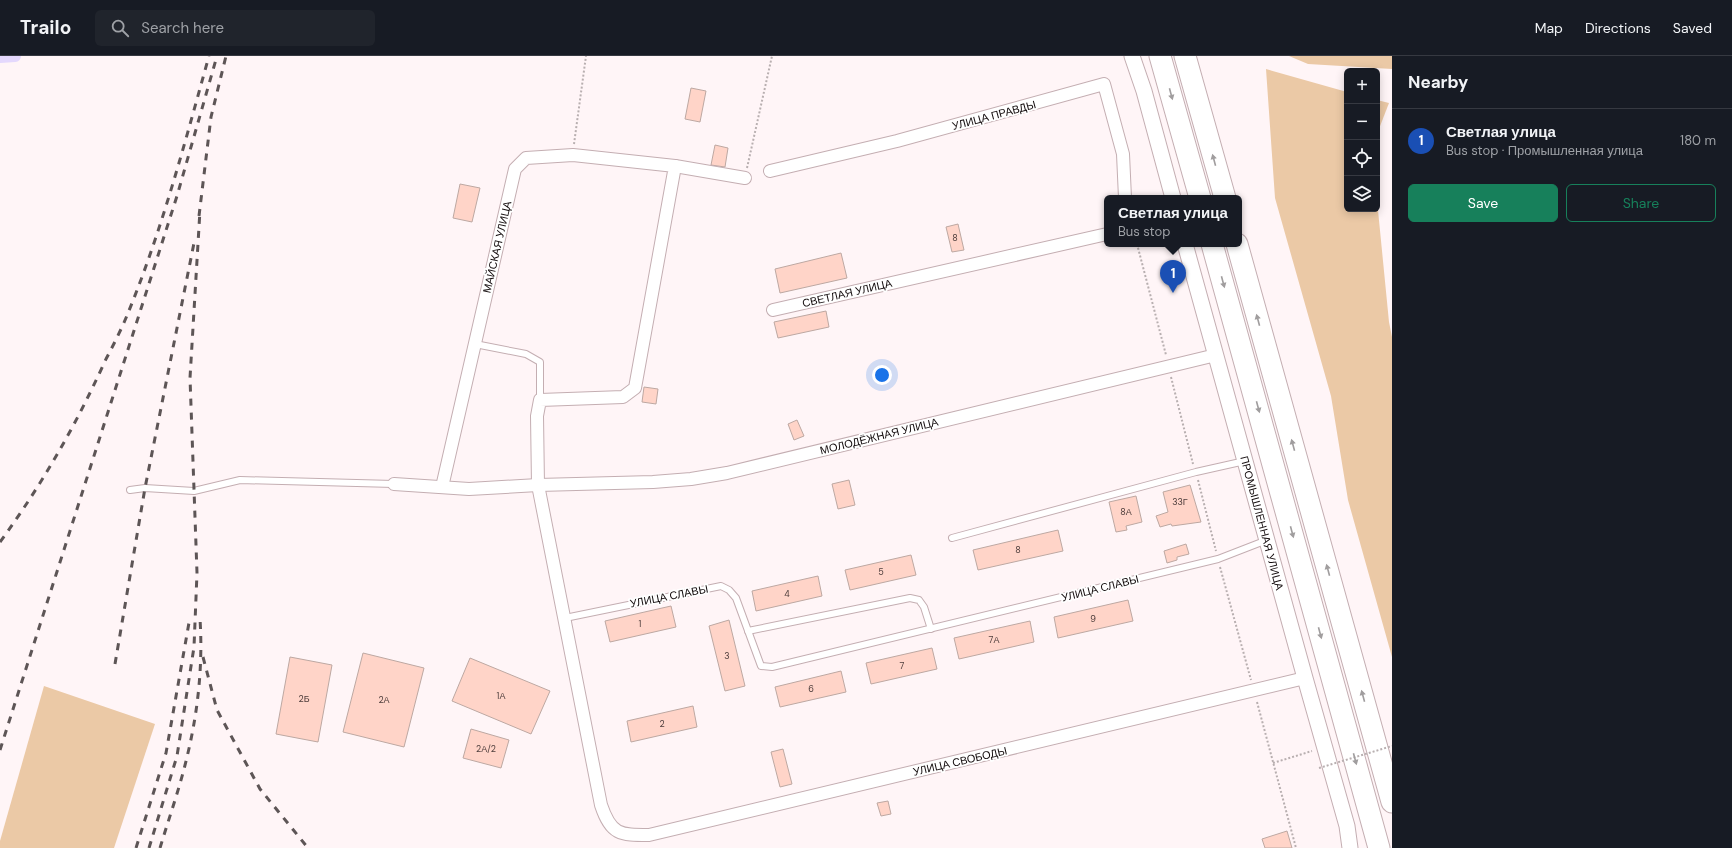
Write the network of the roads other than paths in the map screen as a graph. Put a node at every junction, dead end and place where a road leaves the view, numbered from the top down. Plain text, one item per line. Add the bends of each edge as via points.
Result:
1 (1132, 56) edge
2 (1160, 56) edge
3 (1185, 56) edge
4 (675, 166) junction
5 (770, 171) dead end
6 (745, 178) road end
7 (1125, 195) edge
8 (1172, 195) edge
9 (1199, 195) edge
10 (1224, 195) edge
11 (1104, 235) edge
12 (1187, 247) edge
13 (1213, 247) edge
14 (1238, 247) edge
15 (773, 310) dead end
16 (475, 344) junction
17 (1216, 355) junction
18 (540, 400) junction
19 (1245, 461) junction
20 (394, 484) joint
21 (538, 485) junction
22 (442, 487) junction
23 (130, 490) dead end
24 (952, 538) dead end
25 (1267, 540) junction
26 (564, 618) junction
27 (931, 629) junction
28 (748, 631) junction
29 (1305, 678) junction
30 (1392, 802) edge
31 (1350, 848) edge
32 (1379, 848) edge

1 - 8 street
2 -> 9 highway
10 -> 3 highway
4 - 6 street, МАЙСКАЯ УЛИЦА
4 - 16 street, МАЙСКАЯ УЛИЦА via 573,155 526,158 515,169
4 - 18 street via 635,388 623,397
5 - 7 street, УЛИЦА ПРАВДЫ via 897,141 1104,84 1123,154
11 - 15 street, СВЕТЛАЯ УЛИЦА
12 - 17 street, ПРОМЫШЛЕННАЯ УЛИЦА
13 -> 32 highway
30 -> 14 highway
16 - 18 lane via 526,354 540,362
16 - 22 street, МАЙСКАЯ УЛИЦА
17 - 19 street, ПРОМЫШЛЕННАЯ УЛИЦА
17 - 21 street, МОЛОДЁЖНАЯ УЛИЦА via 727,473 654,482
18 - 21 street via 536,416
19 - 24 lane
19 - 25 street, ПРОМЫШЛЕННАЯ УЛИЦА
20 - 22 street, МОЛОДЁЖНАЯ УЛИЦА
20 - 23 lane via 240,480 194,491 146,488
21 - 22 street, МОЛОДЁЖНАЯ УЛИЦА via 469,489
21 - 26 street
25 - 27 lane, УЛИЦА СЛАВЫ via 1218,559
25 - 29 street, ПРОМЫШЛЕННАЯ УЛИЦА
26 - 28 lane, УЛИЦА СЛАВЫ via 720,586 729,590 736,598
26 - 29 street, УЛИЦА СВОБОДЫ via 601,805 606,821 615,830 629,835 650,835
27 - 28 lane via 924,607 919,600 910,598
27 - 28 lane, УЛИЦА СЛАВЫ via 772,667 761,666
29 - 31 street, ПРОМЫШЛЕННАЯ УЛИЦА via 1347,826

